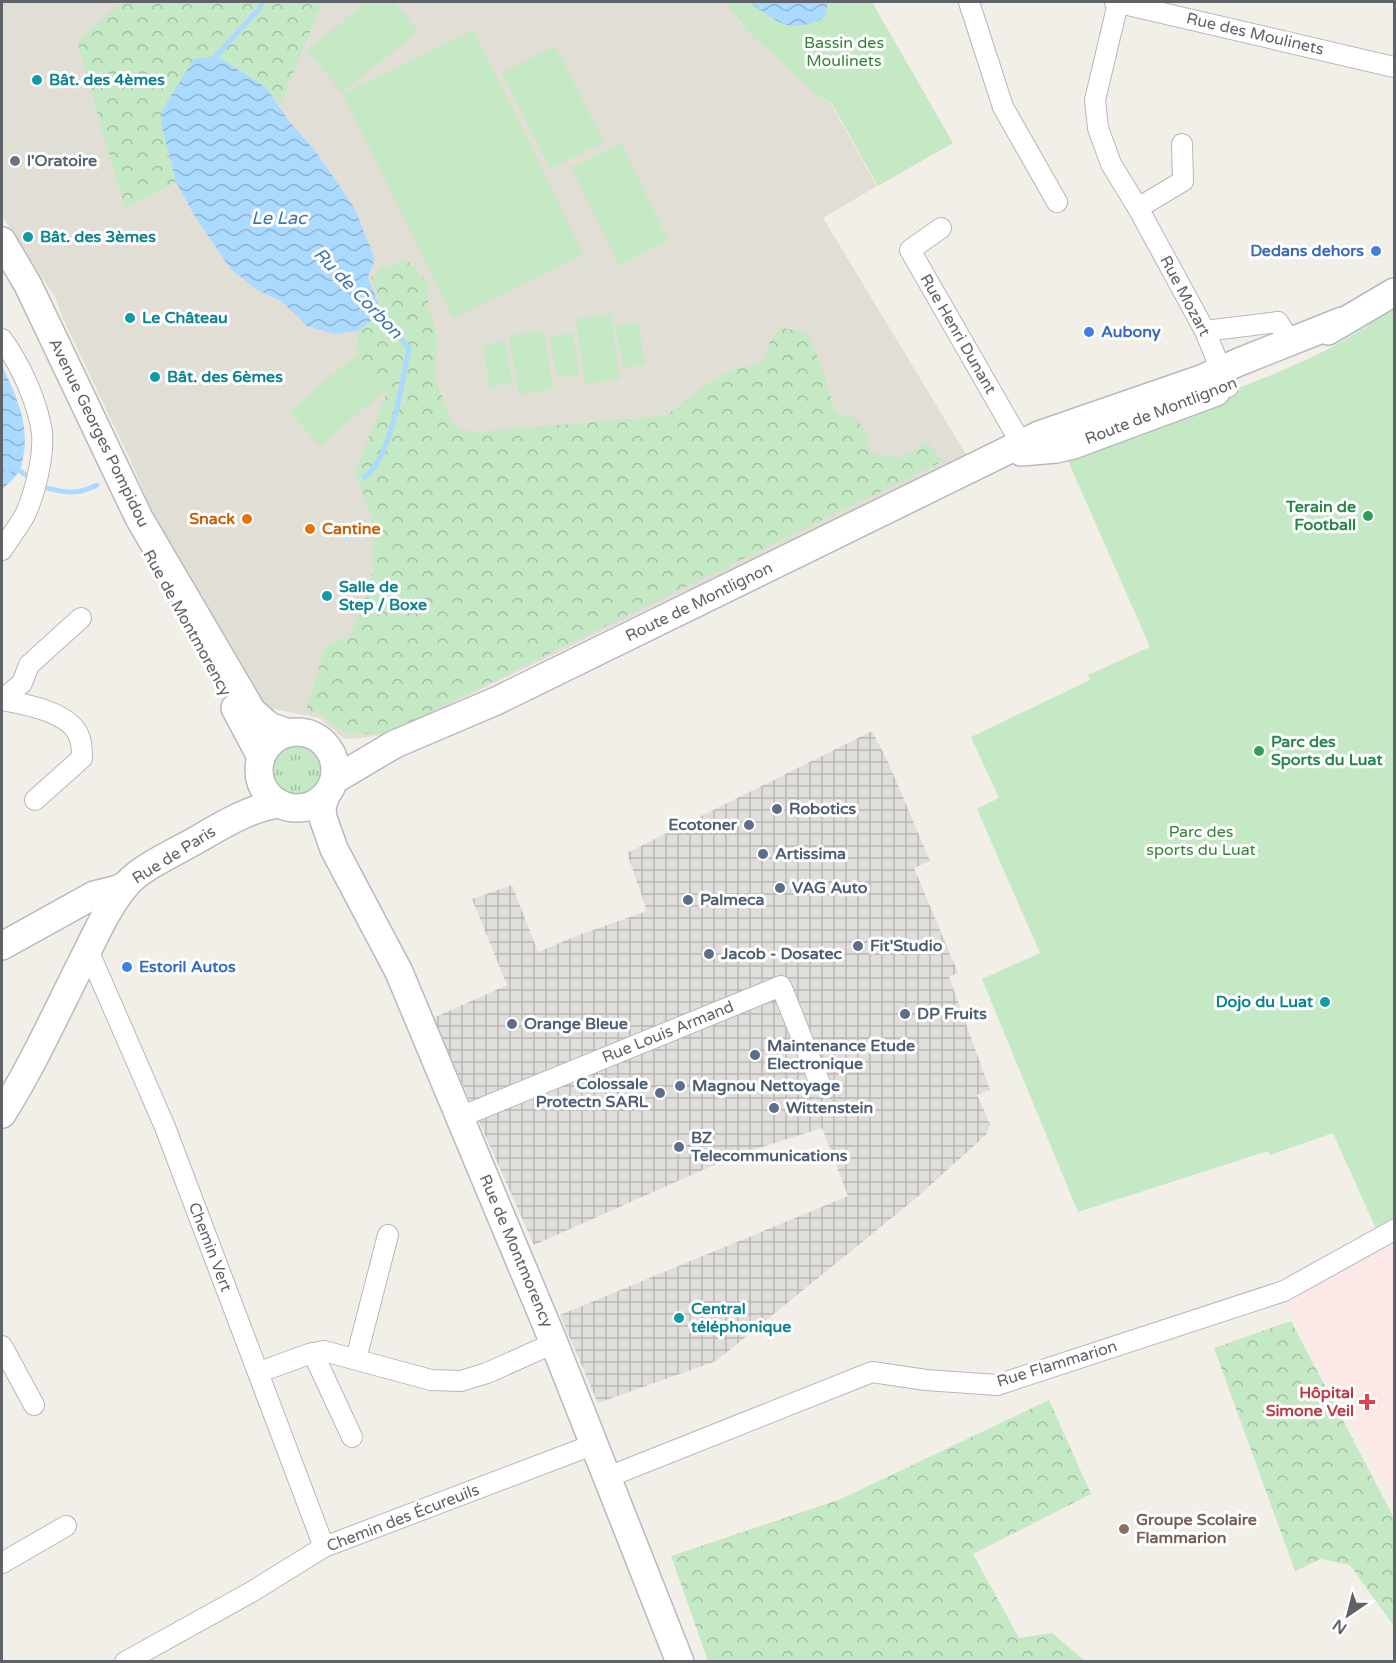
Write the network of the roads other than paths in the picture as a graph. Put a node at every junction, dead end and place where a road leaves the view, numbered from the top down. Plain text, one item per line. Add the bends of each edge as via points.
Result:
1 (969, 2) edge
2 (1117, 2) edge
3 (1395, 67) edge
4 (1182, 144) dead end
5 (1057, 201) dead end
6 (1138, 208) junction
7 (941, 228) dead end
8 (2, 241) edge
9 (2, 263) edge
10 (1395, 292) edge
11 (1342, 321) junction
12 (1205, 331) junction
13 (2, 339) edge
14 (1290, 342) junction
15 (1224, 378) junction
16 (1016, 450) junction
17 (2, 550) edge
18 (81, 618) dead end
19 (2, 700) edge
20 (288, 733) junction
21 (395, 744) junction
22 (326, 745) junction
23 (260, 765) junction
24 (330, 788) junction
25 (34, 800) dead end
26 (285, 805) junction
27 (222, 825) junction
28 (334, 849) junction
29 (127, 884) junction
30 (108, 913) junction
31 (2, 946) edge
32 (88, 950) junction
33 (2, 959) edge
34 (819, 1081) dead end
35 (2, 1114) edge
36 (460, 1117) junction
37 (1395, 1230) edge
38 (388, 1235) dead end
39 (554, 1343) junction
40 (2, 1346) edge
41 (313, 1353) junction
42 (356, 1359) junction
43 (268, 1369) dead end
44 (34, 1405) dead end
45 (352, 1437) dead end
46 (595, 1444) junction
47 (608, 1478) junction
48 (66, 1526) dead end
49 (324, 1547) junction
50 (2, 1563) edge
51 (125, 1662) edge
52 (680, 1662) edge

1 - 5 street via 1003,107
2 - 3 street, Rue des Moulinets
2 - 6 street, Rue Mozart via 1095,100 1098,128 1111,164
4 - 6 street via 1184,181
6 - 12 street, Rue Mozart
7 - 16 street, Rue Henri Dunant via 910,250
8 - 20 main road, Avenue Georges Pompidou via 28,285 139,518 252,711 269,726
9 - 23 main road, Rue de Montmorency via 106,478
10 - 11 main road, Route de Montlignon
11 - 14 main road, Route de Montlignon
11 - 15 main road, Route de Montlignon via 1301,349
12 - 14 street via 1278,322
12 - 15 street, Rue Mozart
13 - 17 street via 31,394 42,433 40,468 25,514
14 - 15 main road, Route de Montlignon
15 - 16 main road, Route de Montlignon via 1073,445
16 - 21 main road, Route de Montlignon via 496,700
18 - 19 street via 29,665 22,683
19 - 25 street via 55,714 80,736 82,758
20 - 22 main road via 308,733
20 - 23 main road via 272,741
21 - 22 main road, Route de Montlignon via 353,751
21 - 24 main road, Route de Montlignon
22 - 24 main road via 334,761
23 - 26 main road via 266,791
23 - 27 main road, Rue de Paris via 244,801
24 - 26 main road via 311,805
24 - 28 main road, Rue de Montmorency via 322,807
26 - 27 main road, Rue de Paris via 271,804
26 - 28 main road, Rue de Montmorency via 312,823
27 - 29 main road, Rue de Paris
28 - 36 main road, Rue de Montmorency via 399,972
29 - 30 main road, Rue de Paris
29 - 31 main road, Rue de Paris via 94,895
30 - 32 main road, Rue de Paris
30 - 33 main road via 97,909 81,912
32 - 35 main road, Rue de Paris
32 - 49 street, Chemin Vert via 165,1127
34 - 36 street, Rue Louis Armand via 781,986
36 - 39 main road, Rue de Montmorency
37 - 47 street, Rue Flammarion via 1284,1291 997,1385 872,1372
38 - 42 street
39 - 42 street via 461,1381 430,1380
39 - 46 main road, Rue de Montmorency
40 - 44 street
41 - 42 street via 324,1351
41 - 43 street
41 - 45 street
46 - 47 main road, Rue de Montmorency
46 - 49 street, Chemin des Écureuils
47 - 52 main road, Rue de Montmorency
48 - 50 street
49 - 51 street, Chemin des Écureuils

